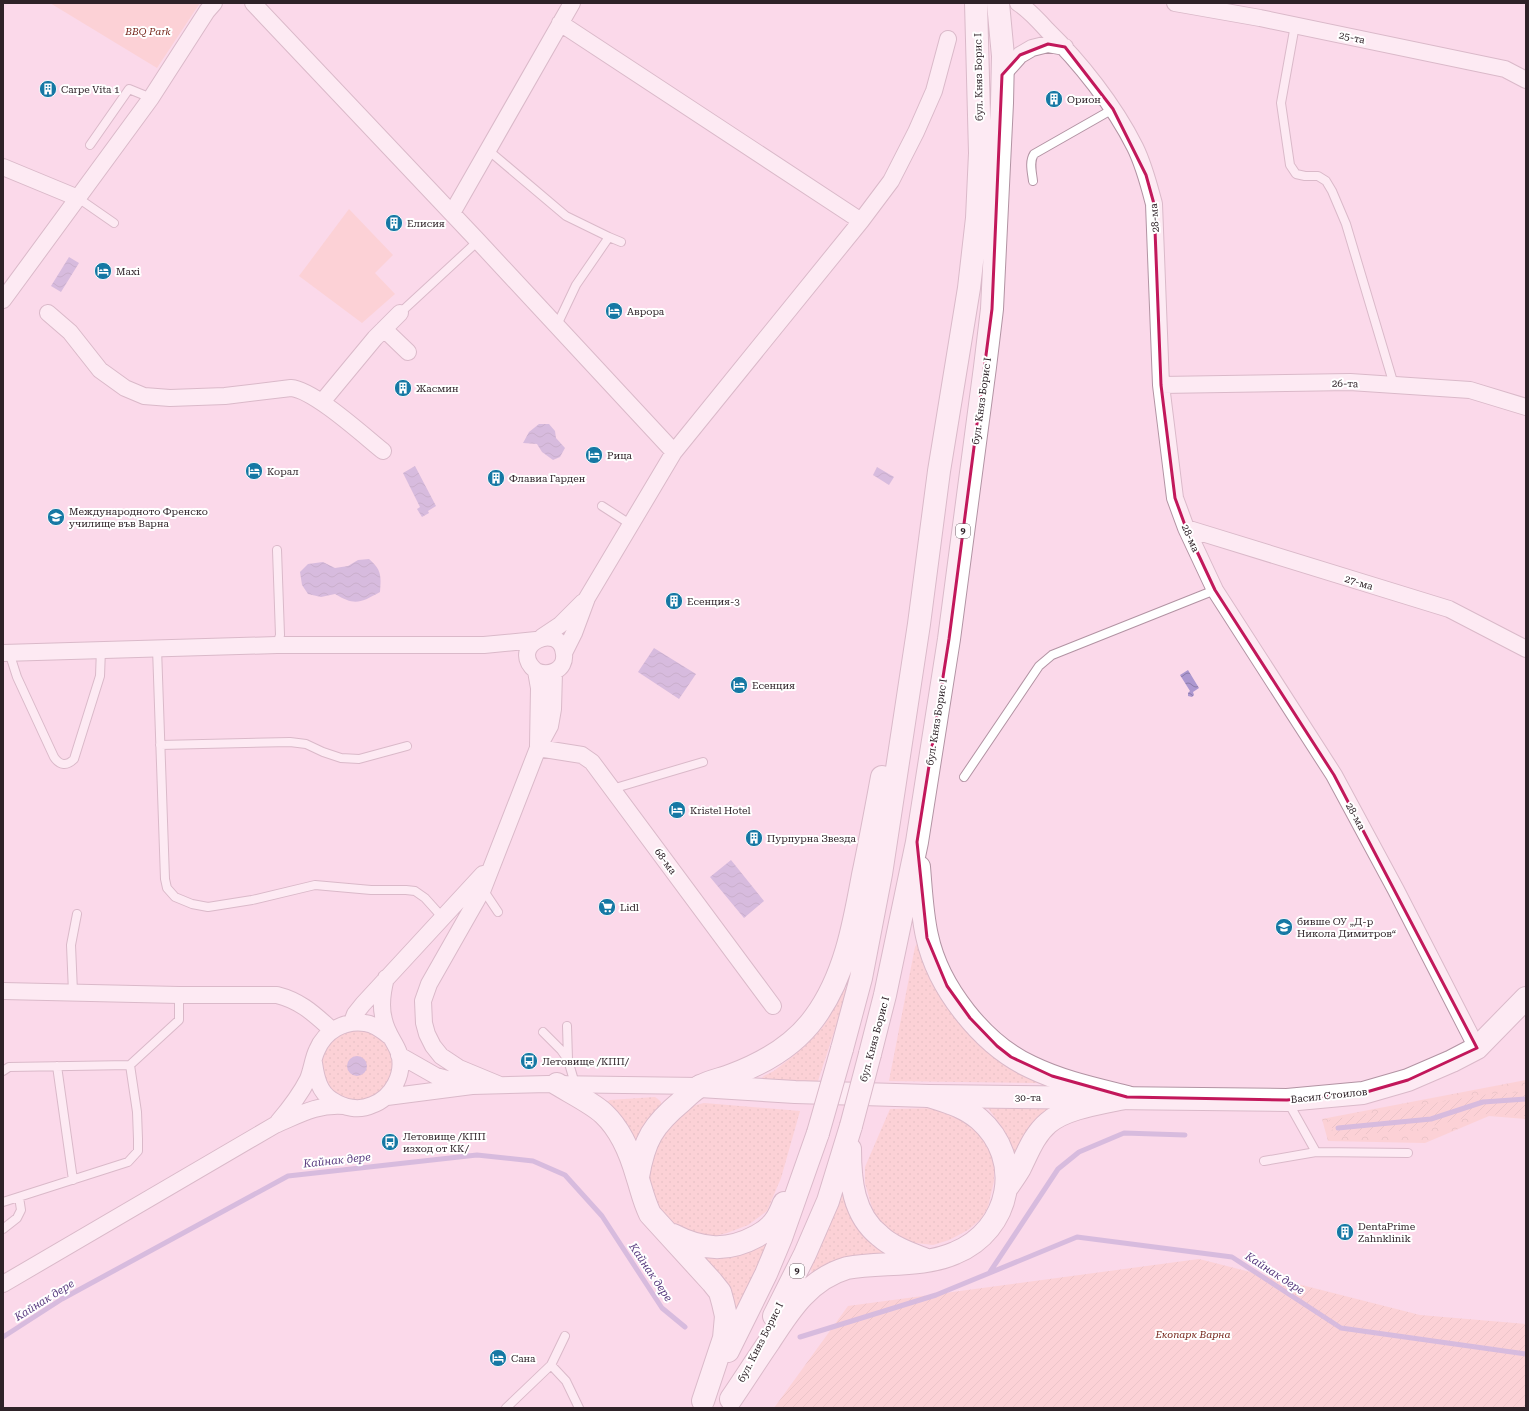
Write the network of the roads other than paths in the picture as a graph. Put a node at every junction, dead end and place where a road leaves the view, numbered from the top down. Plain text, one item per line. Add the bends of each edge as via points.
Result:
1 (214, 3) edge
2 (253, 3) edge
3 (572, 3) edge
4 (976, 3) edge
5 (998, 3) edge
6 (1018, 3) edge
7 (1175, 3) edge
8 (560, 23) junction
9 (1295, 25) junction
10 (948, 39) dead end
11 (1065, 47) junction
12 (1002, 75) junction
13 (1526, 80) edge
14 (151, 98) junction
15 (1113, 109) junction
16 (90, 145) dead end
17 (488, 150) junction
18 (3, 167) edge
19 (1033, 181) dead end
20 (78, 198) junction
21 (452, 213) junction
22 (861, 221) junction
23 (114, 223) dead end
24 (609, 237) junction
25 (478, 241) junction
26 (622, 242) dead end
27 (3, 300) edge
28 (48, 313) dead end
29 (400, 313) joint
30 (556, 325) junction
31 (384, 329) junction
32 (408, 352) dead end
33 (1161, 385) junction
34 (1394, 385) junction
35 (322, 402) junction
36 (1526, 407) edge
37 (383, 451) dead end
38 (674, 452) junction
39 (939, 471) junction
40 (602, 506) dead end
41 (630, 524) junction
42 (1186, 528) junction
43 (277, 550) dead end
44 (1215, 590) junction
45 (586, 598) junction
46 (539, 639) junction
47 (277, 645) junction
48 (484, 645) junction
49 (157, 648) junction
50 (101, 649) junction
51 (1526, 649) edge
52 (6, 652) edge
53 (564, 653) junction
54 (532, 666) junction
55 (554, 672) junction
56 (160, 745) junction
57 (407, 746) dead end
58 (538, 748) junction
59 (704, 762) dead end
60 (964, 777) dead end
61 (612, 789) junction
62 (917, 842) junction
63 (480, 885) junction
64 (498, 912) dead end
65 (78, 914) dead end
66 (443, 918) junction
67 (386, 978) junction
68 (3, 991) edge
69 (73, 992) junction
70 (180, 995) junction
71 (1526, 998) edge
72 (773, 1006) dead end
73 (352, 1022) junction
74 (567, 1026) dead end
75 (332, 1030) junction
76 (543, 1032) dead end
77 (389, 1036) junction
78 (1477, 1048) junction
79 (399, 1054) junction
80 (568, 1060) junction
81 (314, 1063) junction
82 (130, 1065) junction
83 (57, 1066) junction
84 (3, 1071) edge
85 (566, 1084) junction
86 (500, 1085) junction
87 (472, 1086) junction
88 (700, 1086) junction
89 (929, 1096) junction
90 (387, 1097) junction
91 (1127, 1097) junction
92 (1287, 1100) junction
93 (344, 1106) junction
94 (275, 1125) junction
95 (851, 1126) junction
96 (818, 1133) junction
97 (1316, 1152) junction
98 (1408, 1153) dead end
99 (1264, 1161) dead end
100 (638, 1177) junction
101 (73, 1180) junction
102 (1006, 1189) junction
103 (18, 1197) junction
104 (3, 1202) edge
105 (3, 1229) edge
106 (667, 1232) junction
107 (927, 1260) junction
108 (3, 1284) edge
109 (565, 1336) dead end
110 (551, 1365) junction
111 (728, 1403) edge
112 (702, 1405) edge
113 (506, 1408) edge
114 (580, 1408) edge

1 - 14 street
2 - 21 street
3 - 8 street
4 - 39 main road, бул. Княз Борис I via 980,153 977,218 970,288
5 - 12 main road, бул. Княз Борис I / 9 via 1003,56
6 - 11 street, 28-ма
7 - 9 street, 25-та
8 - 17 street
8 - 22 street
9 - 13 street, 25-та via 1505,69
9 - 34 lane via 1281,103 1290,165 1296,174 1318,176 1326,181 1332,191 1346,224
10 - 22 street via 934,91 916,132 891,181
11 - 12 street via 1048,44 1032,48 1020,55
11 - 15 street, 28-ма
12 - 62 main road, бул. Княз Борис I / 9 via 989,338 950,631
14 - 16 lane via 129,89
14 - 20 street
15 - 19 lane via 1034,154 1031,163
15 - 33 street, 28-ма via 1135,147 1154,204
17 - 21 street
17 - 24 lane via 566,216
18 - 20 street
20 - 23 lane
20 - 27 street
21 - 25 street
22 - 38 street
24 - 26 lane
24 - 30 lane via 576,285
25 - 29 lane
25 - 30 street
28 - 35 street via 70,332 100,370 125,388 144,396 225,396 299,388
29 - 31 street
30 - 38 street
31 - 32 street
31 - 35 street
33 - 34 street, 26-та via 1350,382
33 - 42 street, 28-ма via 1175,498
34 - 36 street, 26-та via 1470,390
35 - 37 street
38 - 41 street
39 - 88 main road via 848,949 825,1002 790,1045 749,1068
39 - 96 main road, бул. Княз Борис I, bridge via 881,874 861,978
40 - 41 lane
41 - 45 street
42 - 44 street, 28-ма
42 - 51 street, 27-ма via 1449,609
43 - 47 lane via 280,635
44 - 60 lane via 1046,659
44 - 78 street, 28-ма via 1334,775
45 - 46 street via 560,625
45 - 53 street
46 - 48 street
46 - 53 street via 554,639 563,647
46 - 54 street via 529,649 527,656
47 - 48 street
47 - 49 street
48 - 54 street via 511,653
49 - 50 street
49 - 56 lane
50 - 52 street
50 - 52 lane via 100,676 91,706 74,759 66,764 57,762 54,757
53 - 55 street via 562,664
54 - 55 street via 542,674
54 - 58 street via 538,688
55 - 58 street via 550,726
56 - 57 lane via 290,742 306,744 341,758 359,759
56 - 66 lane via 165,879 167,888 176,898 208,907 252,900 315,885 406,890 425,898
58 - 61 street, 68-ма via 582,755 592,762
58 - 63 street via 496,855
59 - 61 lane
61 - 72 street, 68-ма
62 - 91 main road via 927,938 947,986 970,1018 997,1046 1031,1067 1065,1081
62 - 95 main road, бул. Княз Борис I / 9, bridge via 885,995
63 - 64 lane
63 - 66 street
63 - 86 street via 429,984 423,1001 424,1023 433,1046 450,1064
65 - 69 lane via 71,945
66 - 67 street
67 - 73 street via 355,1014
67 - 77 street via 381,1005
68 - 69 street
69 - 70 street
70 - 75 street via 277,994 292,998
70 - 82 lane via 179,1020
71 - 78 main road, Васил Стоилов
73 - 75 street
73 - 77 street via 366,1023
74 - 80 lane
75 - 81 street via 323,1039
76 - 80 lane
77 - 79 street
78 - 92 main road, Васил Стоилов via 1408,1080 1363,1093
79 - 87 street via 436,1076
79 - 90 street via 399,1077
80 - 85 lane
81 - 93 street via 316,1077 322,1090 331,1100
81 - 94 street via 299,1094
82 - 83 lane
82 - 101 lane via 138,1151 128,1162
83 - 84 lane via 9,1067
83 - 101 lane
85 - 86 street
85 - 88 street
85 - 100 main road via 603,1113 615,1126
86 - 87 street
87 - 90 street
88 - 89 main road, 30-та
88 - 100 main road via 665,1115 655,1128 646,1142
89 - 91 main road, 30-та
89 - 102 main road via 964,1108 991,1131 1005,1162
90 - 93 street via 366,1107
91 - 92 main road, Васил Стоилов
91 - 102 main road via 1076,1110 1048,1123 1033,1142
92 - 97 lane
93 - 94 street via 319,1107
94 - 108 street
95 - 107 main road via 850,1173 855,1196 865,1219 872,1229 888,1242
95 - 111 main road, бул. Княз Борис I / 9 via 828,1201 805,1254
96 - 106 main road via 777,1218 759,1235 733,1246 719,1248 692,1244
96 - 112 main road, бул. Княз Борис I via 769,1267
97 - 98 lane
97 - 99 lane
100 - 106 main road via 643,1201 650,1214
101 - 103 lane
102 - 107 main road via 998,1214 980,1238 956,1253
103 - 104 lane
103 - 105 lane via 21,1210 17,1218
106 - 112 main road via 720,1292 726,1316 724,1338
107 - 111 main road via 836,1270 816,1282 792,1308
109 - 110 lane
110 - 113 lane
110 - 114 lane via 566,1381

